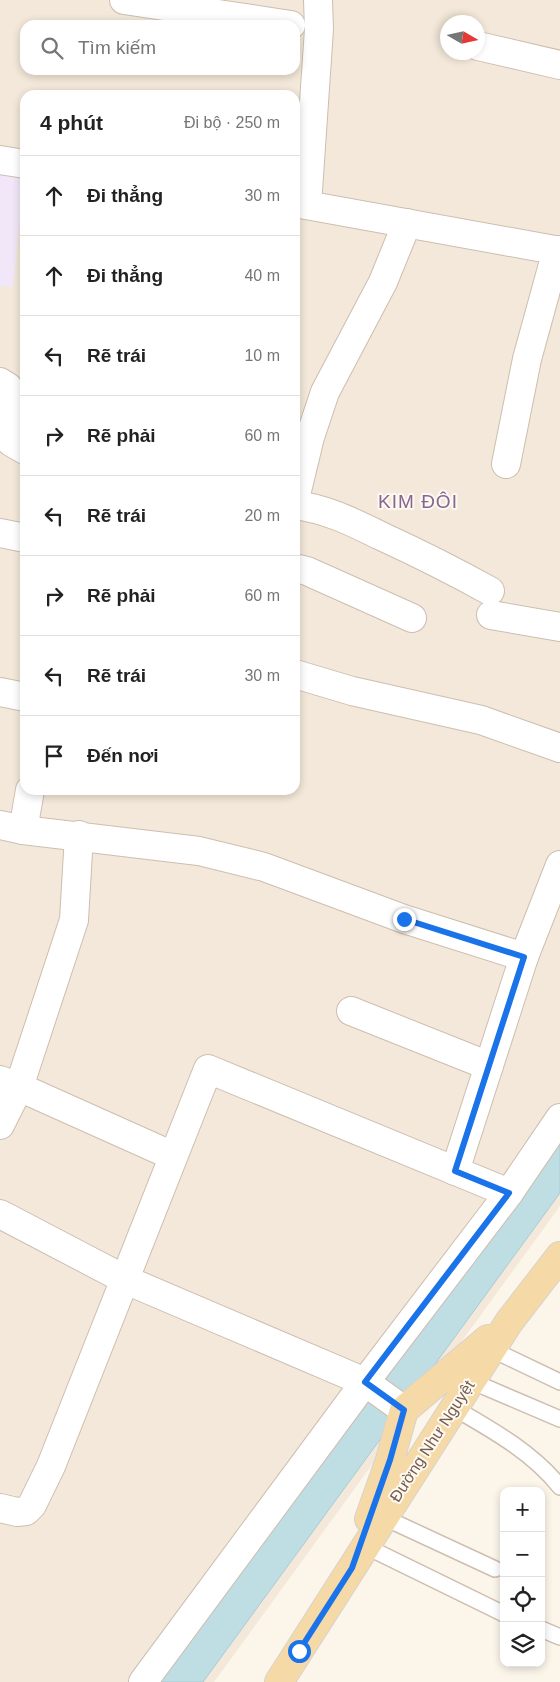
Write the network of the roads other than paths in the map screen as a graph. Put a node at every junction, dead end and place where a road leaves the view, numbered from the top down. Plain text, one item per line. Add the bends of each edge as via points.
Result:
1 (124, 0) edge
2 (318, 0) edge
3 (258, 20) edge
4 (307, 27) edge
5 (485, 48) edge
6 (560, 65) edge
7 (0, 160) edge
8 (20, 163) edge
9 (301, 204) edge
10 (407, 223) junction
11 (558, 250) edge
12 (0, 382) edge
13 (20, 447) edge
14 (506, 464) dead end
15 (300, 467) edge
16 (300, 506) edge
17 (0, 533) edge
18 (20, 537) edge
19 (300, 570) edge
20 (412, 618) dead end
21 (560, 627) edge
22 (300, 675) edge
23 (0, 692) edge
24 (20, 696) edge
25 (560, 748) edge
26 (28, 795) edge
27 (12, 828) edge
28 (79, 835) junction
29 (560, 865) edge
30 (524, 957) junction
31 (351, 1011) dead end
32 (489, 1066) junction
33 (10, 1084) edge
34 (560, 1118) edge
35 (0, 1125) edge
36 (173, 1156) junction
37 (455, 1171) junction
38 (509, 1193) junction
39 (0, 1214) edge
40 (556, 1268) edge
41 (126, 1280) junction
42 (509, 1322) junction
43 (491, 1349) junction
44 (471, 1381) junction
45 (365, 1382) junction
46 (560, 1382) edge
47 (454, 1408) junction
48 (404, 1410) junction
49 (560, 1419) edge
50 (560, 1487) edge
51 (0, 1508) edge
52 (383, 1518) junction
53 (358, 1557) junction
54 (495, 1569) dead end
55 (500, 1612) edge
56 (545, 1631) edge
57 (560, 1637) edge
58 (279, 1681) edge
59 (144, 1682) edge

1 - 3 street
2 - 4 street
4 - 9 street
5 - 6 street
7 - 8 street
9 - 10 street
10 - 11 street
10 - 15 street via 383,282 325,392
11 - 14 street via 527,359
12 - 13 street via 15,398 8,431 12,442
16 - 21 street via 346,517 435,560 491,603
17 - 18 street
19 - 20 street
22 - 25 street via 481,720
23 - 24 street
26 - 27 street
27 - 28 street
28 - 30 street via 199,851 264,867 404,919
28 - 33 street via 74,920
29 - 30 street
30 - 32 street
31 - 32 street
32 - 37 street
33 - 35 street
33 - 36 street
34 - 38 street
36 - 37 street via 208,1069
36 - 41 street
37 - 38 street
38 - 45 street
39 - 41 street
40 - 42 main road, Đường Như Nguyệt
41 - 45 street
41 - 51 street via 32,1505 26,1511 17,1512
42 - 43 main road, Đường Như Nguyệt
42 - 48 main road
43 - 44 main road, Đường Như Nguyệt
43 - 46 lane
44 - 47 main road, Đường Như Nguyệt
44 - 49 lane
45 - 48 street
45 - 59 street
47 - 50 lane via 521,1450 547,1471
47 - 52 main road, Đường Như Nguyệt
48 - 53 main road
52 - 53 main road, Đường Như Nguyệt
52 - 54 lane
53 - 55 lane
53 - 58 main road, Đường Như Nguyệt
56 - 57 lane

